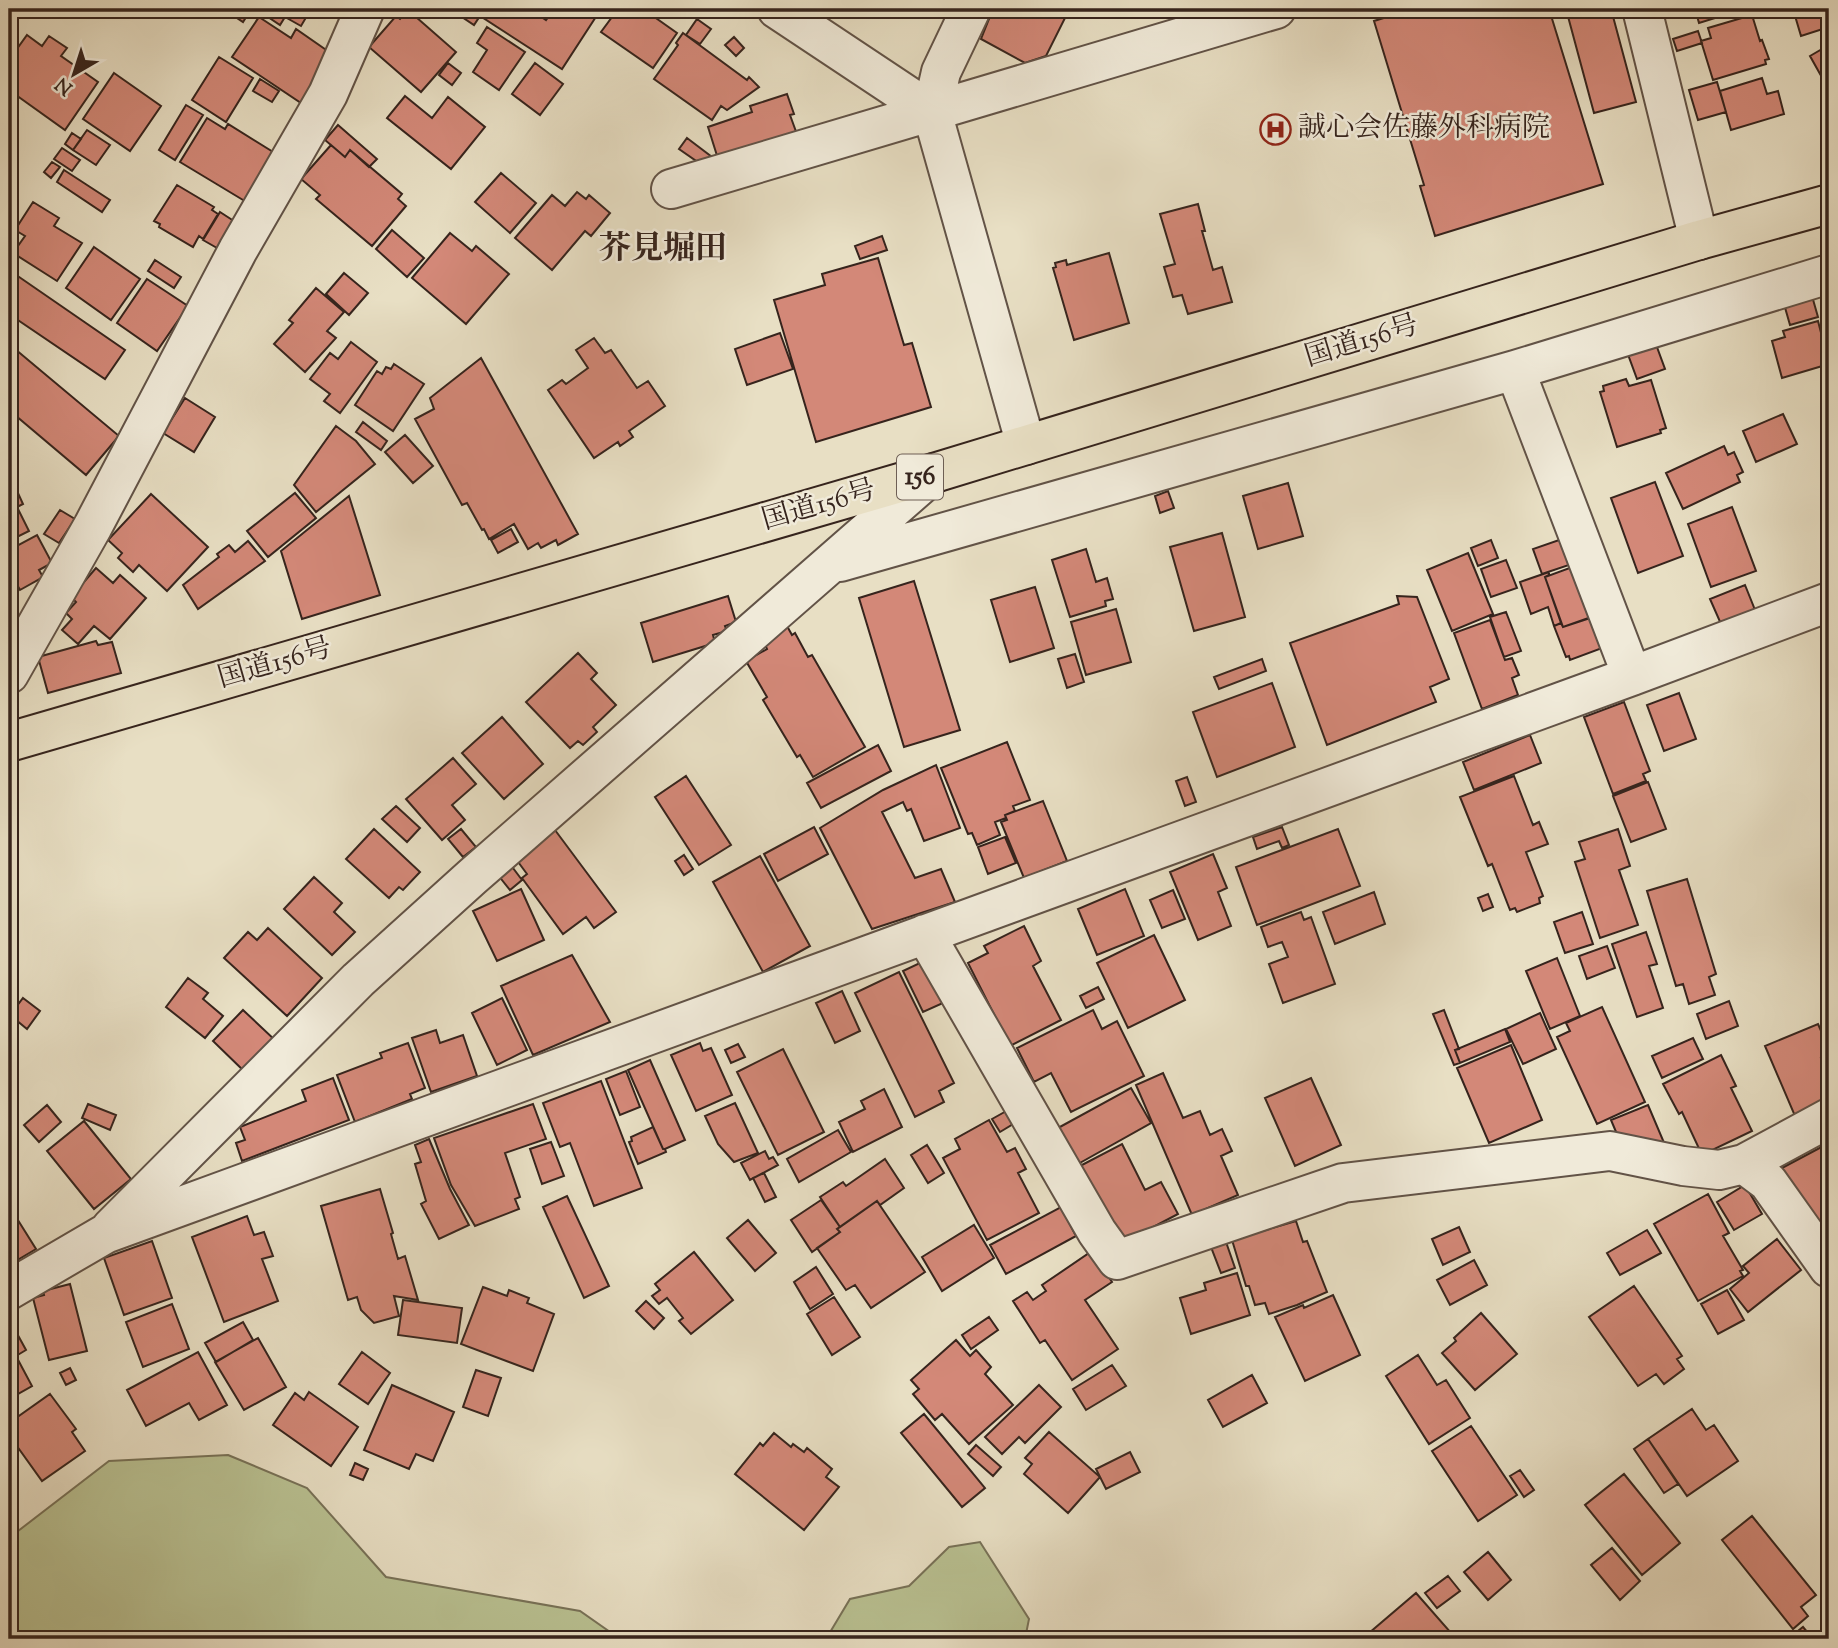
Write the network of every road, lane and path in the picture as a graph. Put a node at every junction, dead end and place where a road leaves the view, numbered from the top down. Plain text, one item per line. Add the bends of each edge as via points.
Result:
1 (365, 9) edge
2 (777, 9) edge
3 (971, 9) edge
4 (1276, 9) edge
5 (1642, 9) edge
6 (932, 112) junction
7 (671, 189) dead end
8 (1829, 204) edge
9 (1699, 240) junction
10 (1829, 274) edge
11 (1515, 370) junction
12 (1026, 445) junction
13 (934, 473) junction
14 (828, 565) junction
15 (1829, 601) edge
16 (14, 646) edge
17 (1632, 676) junction
18 (9, 742) edge
19 (925, 934) junction
20 (1829, 1118) edge
21 (1744, 1164) junction
22 (105, 1234) junction
23 (1829, 1268) edge
24 (9, 1290) edge

1 - 16 street via 328,94 238,250 93,526
2 - 6 street
3 - 6 street via 941,72
4 - 6 street
5 - 9 street
6 - 7 street
6 - 12 street
8 - 9 highway, 国道156号 / 156
9 - 12 highway, 国道156号 / 156
10 - 11 street
11 - 14 street
11 - 17 street
12 - 13 highway, 国道156号 / 156
13 - 14 street
13 - 18 highway, 国道156号 / 156
14 - 22 street via 358,979
15 - 17 street
17 - 19 street
19 - 21 street via 1117,1260 1343,1184 1610,1151 1719,1170
19 - 22 street
20 - 21 street
21 - 23 street via 1768,1182
22 - 24 street

